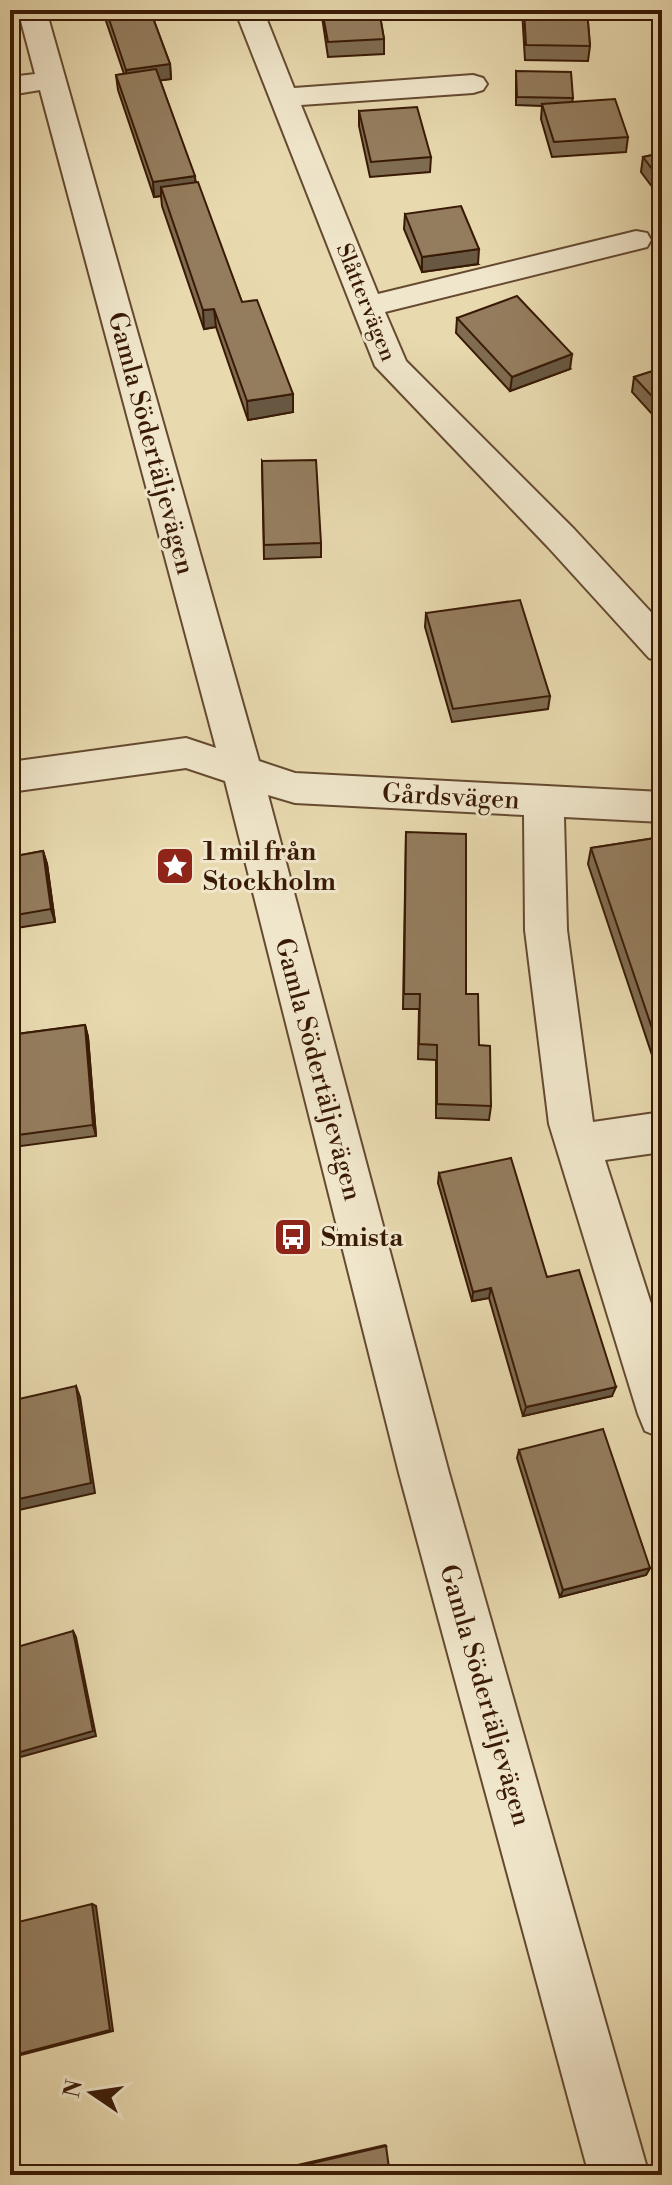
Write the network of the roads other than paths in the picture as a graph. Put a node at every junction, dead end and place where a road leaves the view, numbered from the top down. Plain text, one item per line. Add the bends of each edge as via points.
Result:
1 (32, 10) edge
2 (249, 10) edge
3 (31, 83) edge
4 (473, 84) dead end
5 (285, 97) junction
6 (636, 240) dead end
7 (368, 306) junction
8 (662, 648) edge
9 (243, 774) junction
10 (10, 777) edge
11 (544, 801) junction
12 (662, 807) edge
13 (662, 1132) edge
14 (577, 1144) junction
15 (662, 1414) edge
16 (619, 2175) edge

1 - 3 street, Gamla Södertäljevägen
2 - 5 street, Slåttervägen
3 - 9 street, Gamla Södertäljevägen
4 - 5 street
5 - 7 street, Slåttervägen
6 - 7 street
7 - 8 street, Slåttervägen via 391,366
9 - 10 street, Gårdsvägen via 186,753
9 - 11 street, Gårdsvägen via 295,788
9 - 16 street, Gamla Södertäljevägen via 424,1473
11 - 12 street, Gårdsvägen
11 - 14 street via 546,930
13 - 14 street
14 - 15 street

